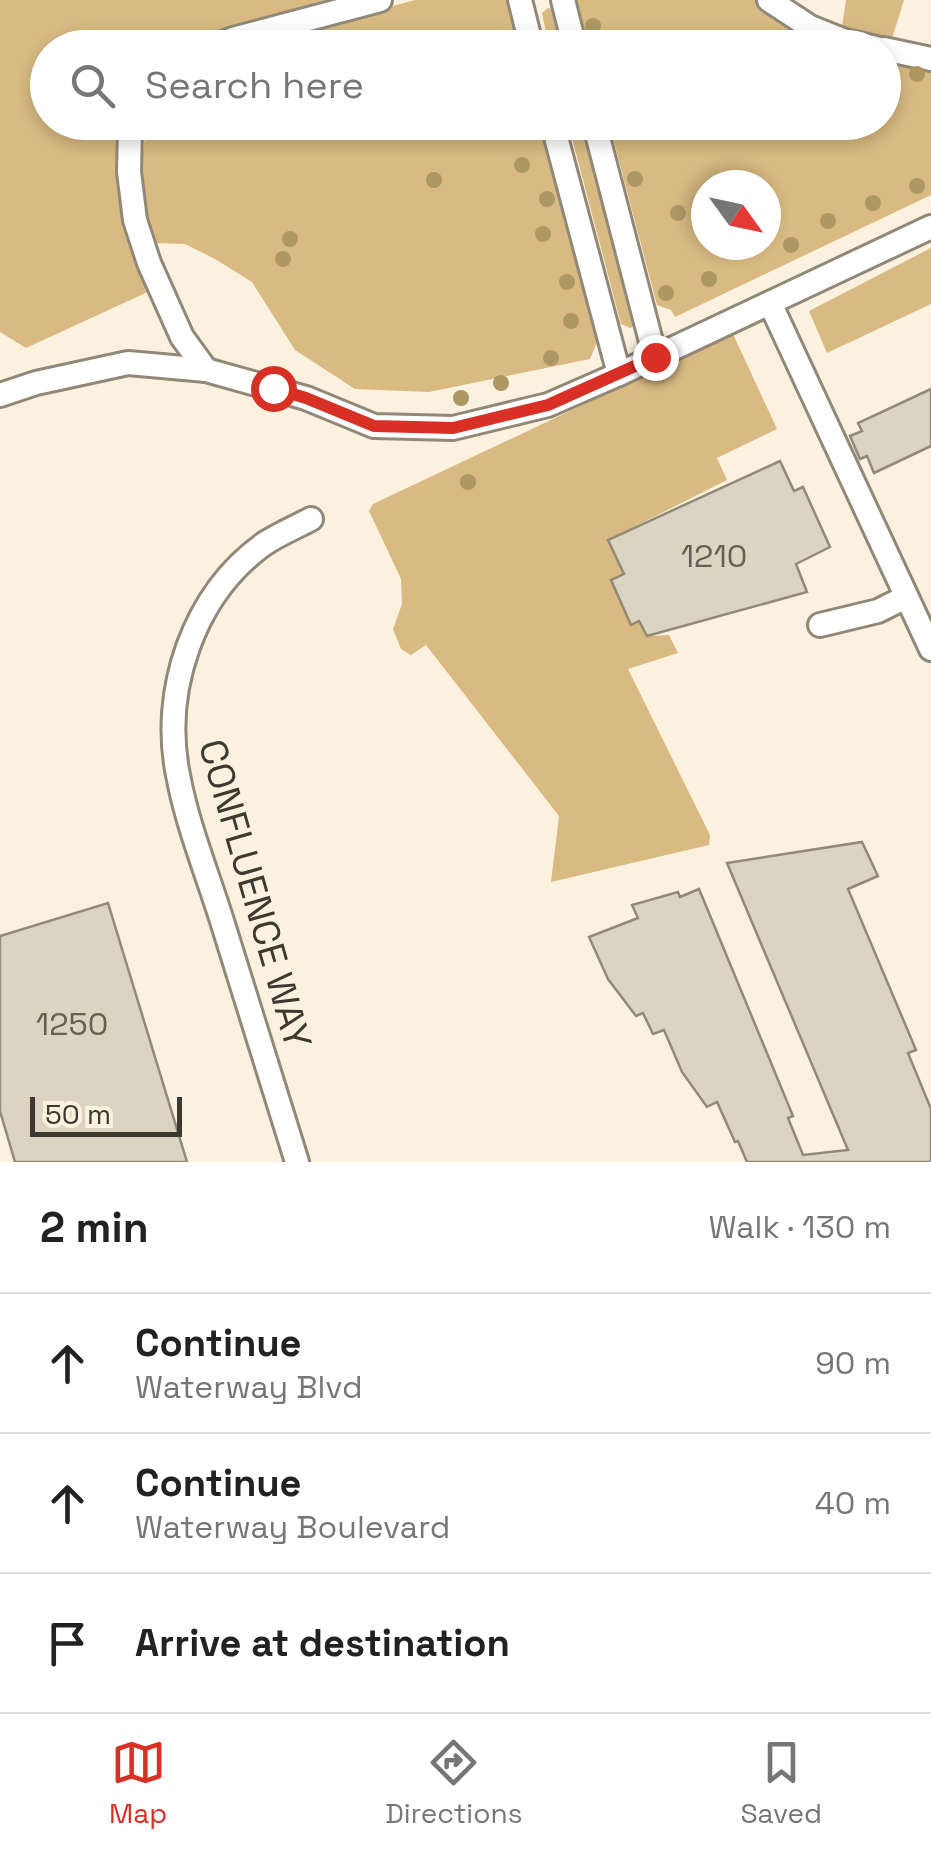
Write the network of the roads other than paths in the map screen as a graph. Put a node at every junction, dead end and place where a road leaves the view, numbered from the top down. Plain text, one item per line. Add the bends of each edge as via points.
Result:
1 (380, 0) edge
2 (520, 0) edge
3 (562, 0) edge
4 (769, 0) edge
5 (264, 30) edge
6 (528, 30) edge
7 (570, 30) edge
8 (816, 30) edge
9 (901, 53) edge
10 (931, 59) edge
11 (130, 140) edge
12 (557, 140) edge
13 (599, 140) edge
14 (931, 227) edge
15 (770, 303) junction
16 (655, 357) junction
17 (206, 370) junction
18 (619, 374) junction
19 (0, 395) edge
20 (311, 518) dead end
21 (906, 597) junction
22 (820, 625) dead end
23 (931, 648) edge
24 (297, 1162) edge

1 - 5 street
2 - 6 street
3 - 7 street
4 - 8 street
9 - 10 street
11 - 17 street via 135,220 149,263 182,337
12 - 18 street
13 - 16 street
14 - 15 street
15 - 16 street
15 - 21 street
16 - 18 street
17 - 18 street via 306,398 374,426 453,428 548,405
17 - 19 street via 128,363
20 - 24 street, CONFLUENCE WAY via 244,562 198,622 175,693 172,730 182,795
21 - 22 street
21 - 23 street

